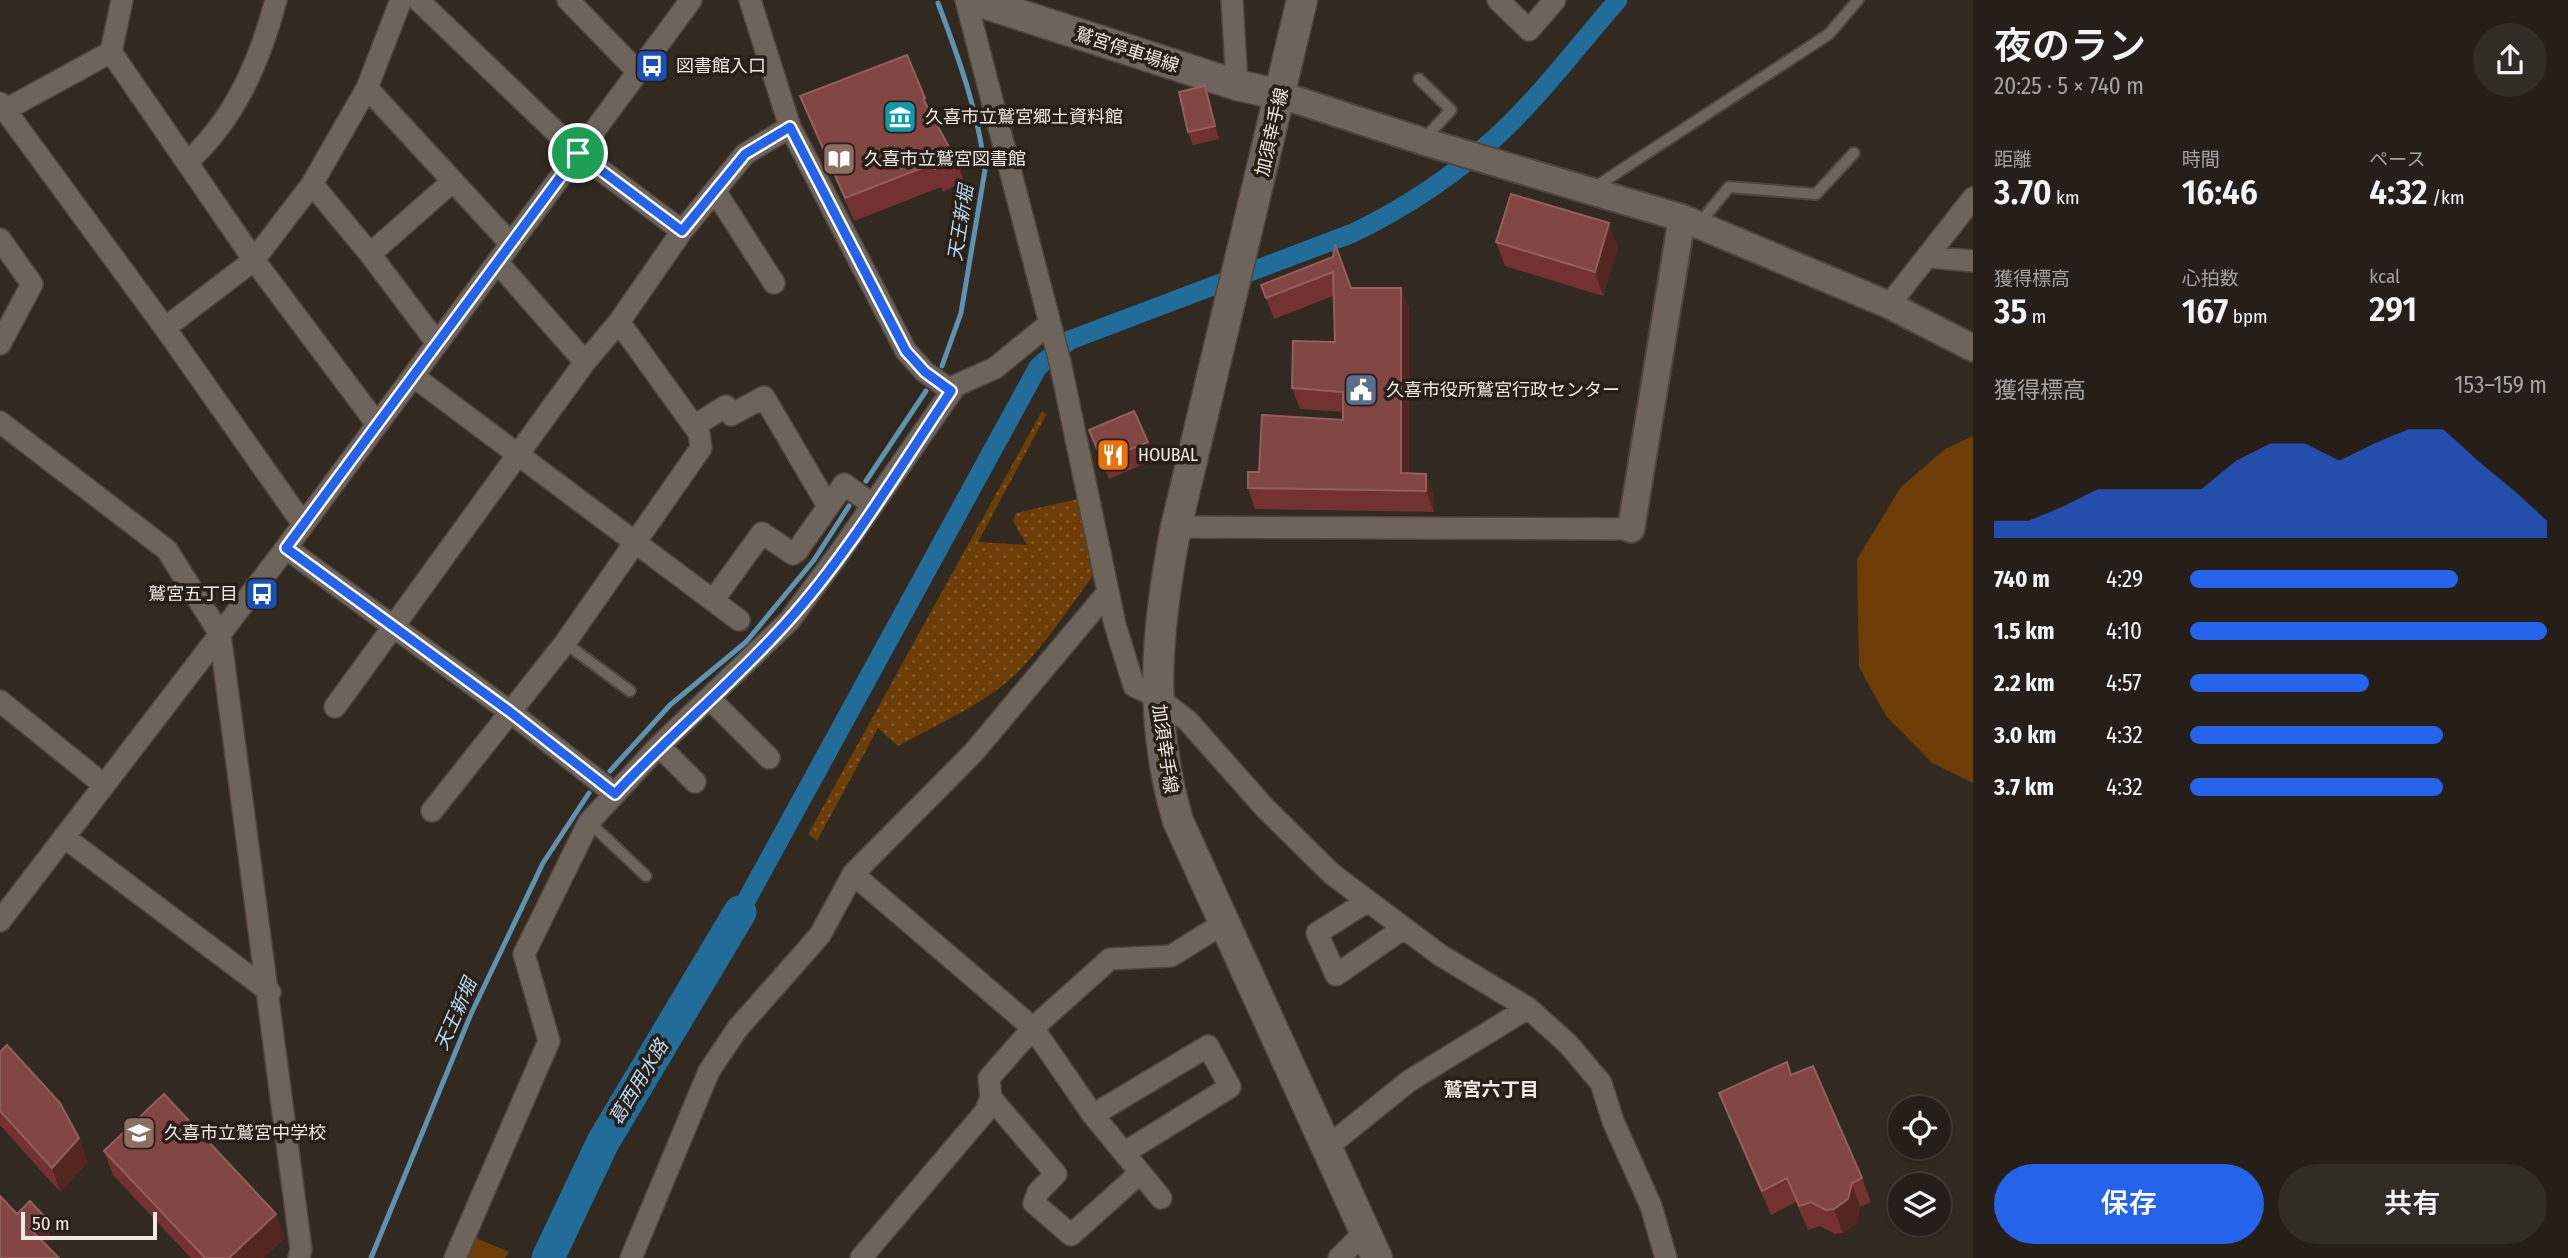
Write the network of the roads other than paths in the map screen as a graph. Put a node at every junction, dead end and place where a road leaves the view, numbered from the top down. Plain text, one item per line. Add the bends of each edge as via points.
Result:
1 (122, 0) edge
2 (276, 0) edge
3 (401, 0) edge
4 (418, 0) edge
5 (568, 0) edge
6 (691, 0) edge
7 (750, 0) edge
8 (966, 0) edge
9 (974, 0) edge
10 (1232, 0) edge
11 (1302, 0) edge
12 (1498, 0) edge
13 (1555, 0) edge
14 (1858, 0) edge
15 (111, 52) junction
16 (638, 72) junction
17 (1419, 79) dead end
18 (1237, 85) junction
19 (367, 88) junction
20 (1281, 95) junction
21 (2, 106) edge
22 (790, 127) junction
23 (1422, 141) junction
24 (578, 153) junction
25 (1854, 153) dead end
26 (187, 162) junction
27 (453, 181) junction
28 (312, 184) junction
29 (1589, 190) junction
30 (715, 191) junction
31 (1973, 198) edge
32 (1690, 221) junction
33 (682, 231) junction
34 (0, 239) edge
35 (510, 244) junction
36 (370, 254) junction
37 (1929, 257) junction
38 (254, 260) junction
39 (1973, 261) edge
40 (497, 262) junction
41 (774, 284) dead end
42 (1889, 305) junction
43 (619, 322) junction
44 (165, 328) junction
45 (1051, 330) junction
46 (437, 343) junction
47 (0, 344) edge
48 (1973, 348) edge
49 (585, 362) junction
50 (413, 376) junction
51 (951, 391) junction
52 (0, 422) edge
53 (377, 425) junction
54 (694, 426) junction
55 (519, 455) junction
56 (873, 505) junction
57 (828, 506) junction
58 (303, 524) junction
59 (1177, 527) junction
60 (1631, 529) joint
61 (636, 540) junction
62 (286, 548) junction
63 (1108, 592) junction
64 (713, 599) junction
65 (739, 620) dead end
66 (392, 627) junction
67 (220, 634) junction
68 (565, 643) junction
69 (630, 691) dead end
70 (1157, 696) junction
71 (710, 699) junction
72 (0, 701) edge
73 (335, 707) dead end
74 (509, 711) junction
75 (659, 746) junction
76 (769, 758) dead end
77 (695, 782) dead end
78 (104, 785) junction
79 (615, 794) junction
80 (432, 811) dead end
81 (589, 822) junction
82 (64, 837) junction
83 (853, 874) junction
84 (646, 876) dead end
85 (1368, 901) junction
86 (0, 921) edge
87 (1223, 923) junction
88 (1404, 928) junction
89 (270, 992) junction
90 (1528, 1008) junction
91 (1033, 1028) junction
92 (991, 1098) junction
93 (1093, 1115) junction
94 (1326, 1148) junction
95 (1124, 1153) junction
96 (1140, 1173) junction
97 (1161, 1198) dead end
98 (1371, 1245) edge
99 (299, 1258) edge
100 (455, 1258) edge
101 (631, 1258) edge
102 (861, 1258) edge
103 (1339, 1258) edge
104 (1666, 1258) edge

1 - 15 street
2 - 26 street via 264,44 238,99 203,148
3 - 19 street
4 - 24 street
5 - 16 street
6 - 16 street
7 - 22 street
8 - 45 street
9 - 18 main road, 鷲宮停車場線
10 - 18 street
11 - 20 main road, 加須幸手線
12 - 13 street via 1529,30
14 - 29 lane via 1829,34
15 - 21 street
15 - 26 street
16 - 24 street
17 - 23 lane via 1451,110
18 - 20 main road, 鷲宮停車場線
19 - 27 street
19 - 28 street
20 - 23 street
20 - 59 main road, 加須幸手線
21 - 44 street
22 - 30 street via 745,154
22 - 51 street via 906,351
23 - 29 street
24 - 33 street
24 - 35 street
25 - 32 lane via 1816,194 1729,187
26 - 38 street
27 - 35 street
27 - 36 street
28 - 36 street
28 - 38 street
29 - 32 street
30 - 33 street
30 - 41 street
31 - 37 street
32 - 42 street
32 - 60 street
33 - 43 street
34 - 47 street via 32,284
35 - 40 street
36 - 46 street
37 - 39 street
37 - 42 street
38 - 44 street
38 - 53 street
40 - 46 street
40 - 49 street
42 - 48 street
43 - 49 street
43 - 54 street
44 - 58 street
45 - 51 street
45 - 63 street
46 - 50 street
49 - 55 street
50 - 53 street
50 - 55 street
51 - 56 street
52 - 67 street via 167,550
53 - 58 street
54 - 57 street via 726,406 731,415 764,397
54 - 61 street via 701,448
55 - 61 street
55 - 66 street
56 - 57 street via 844,484
56 - 71 street via 789,621
57 - 64 street via 793,554 762,534
58 - 62 street
59 - 60 street
59 - 70 main road, 加須幸手線 via 1161,616
61 - 64 street
61 - 68 street
62 - 66 street
62 - 67 street
63 - 70 street via 1134,686
63 - 83 street via 974,752
64 - 65 street
66 - 73 street
66 - 74 street
67 - 78 street
67 - 89 street
68 - 69 lane
68 - 74 street
70 - 85 street via 1188,721 1265,808 1332,874
70 - 87 main road, 加須幸手線 via 1167,784 1178,821
71 - 75 street
71 - 76 street
72 - 78 street
74 - 79 street
74 - 80 street
75 - 77 street
75 - 79 street
78 - 82 street
79 - 81 street
81 - 84 lane
81 - 100 street via 524,954 550,1041
82 - 86 street
82 - 89 street
83 - 91 street
83 - 101 street via 820,935 738,1028 709,1071
85 - 88 street
85 - 88 street via 1317,933 1336,975
87 - 91 street via 1171,956 1110,959
87 - 94 main road, 加須幸手線
88 - 90 street
89 - 99 street
90 - 94 street via 1409,1081
90 - 104 street via 1568,1044 1601,1083 1651,1206
91 - 92 street via 989,1078
91 - 93 street
92 - 96 street via 1056,1174 1034,1203 1070,1235
92 - 102 street via 985,1111
93 - 95 street
93 - 95 street via 1208,1046 1230,1087
94 - 98 main road, 加須幸手線
95 - 96 street
96 - 97 street
98 - 103 street

